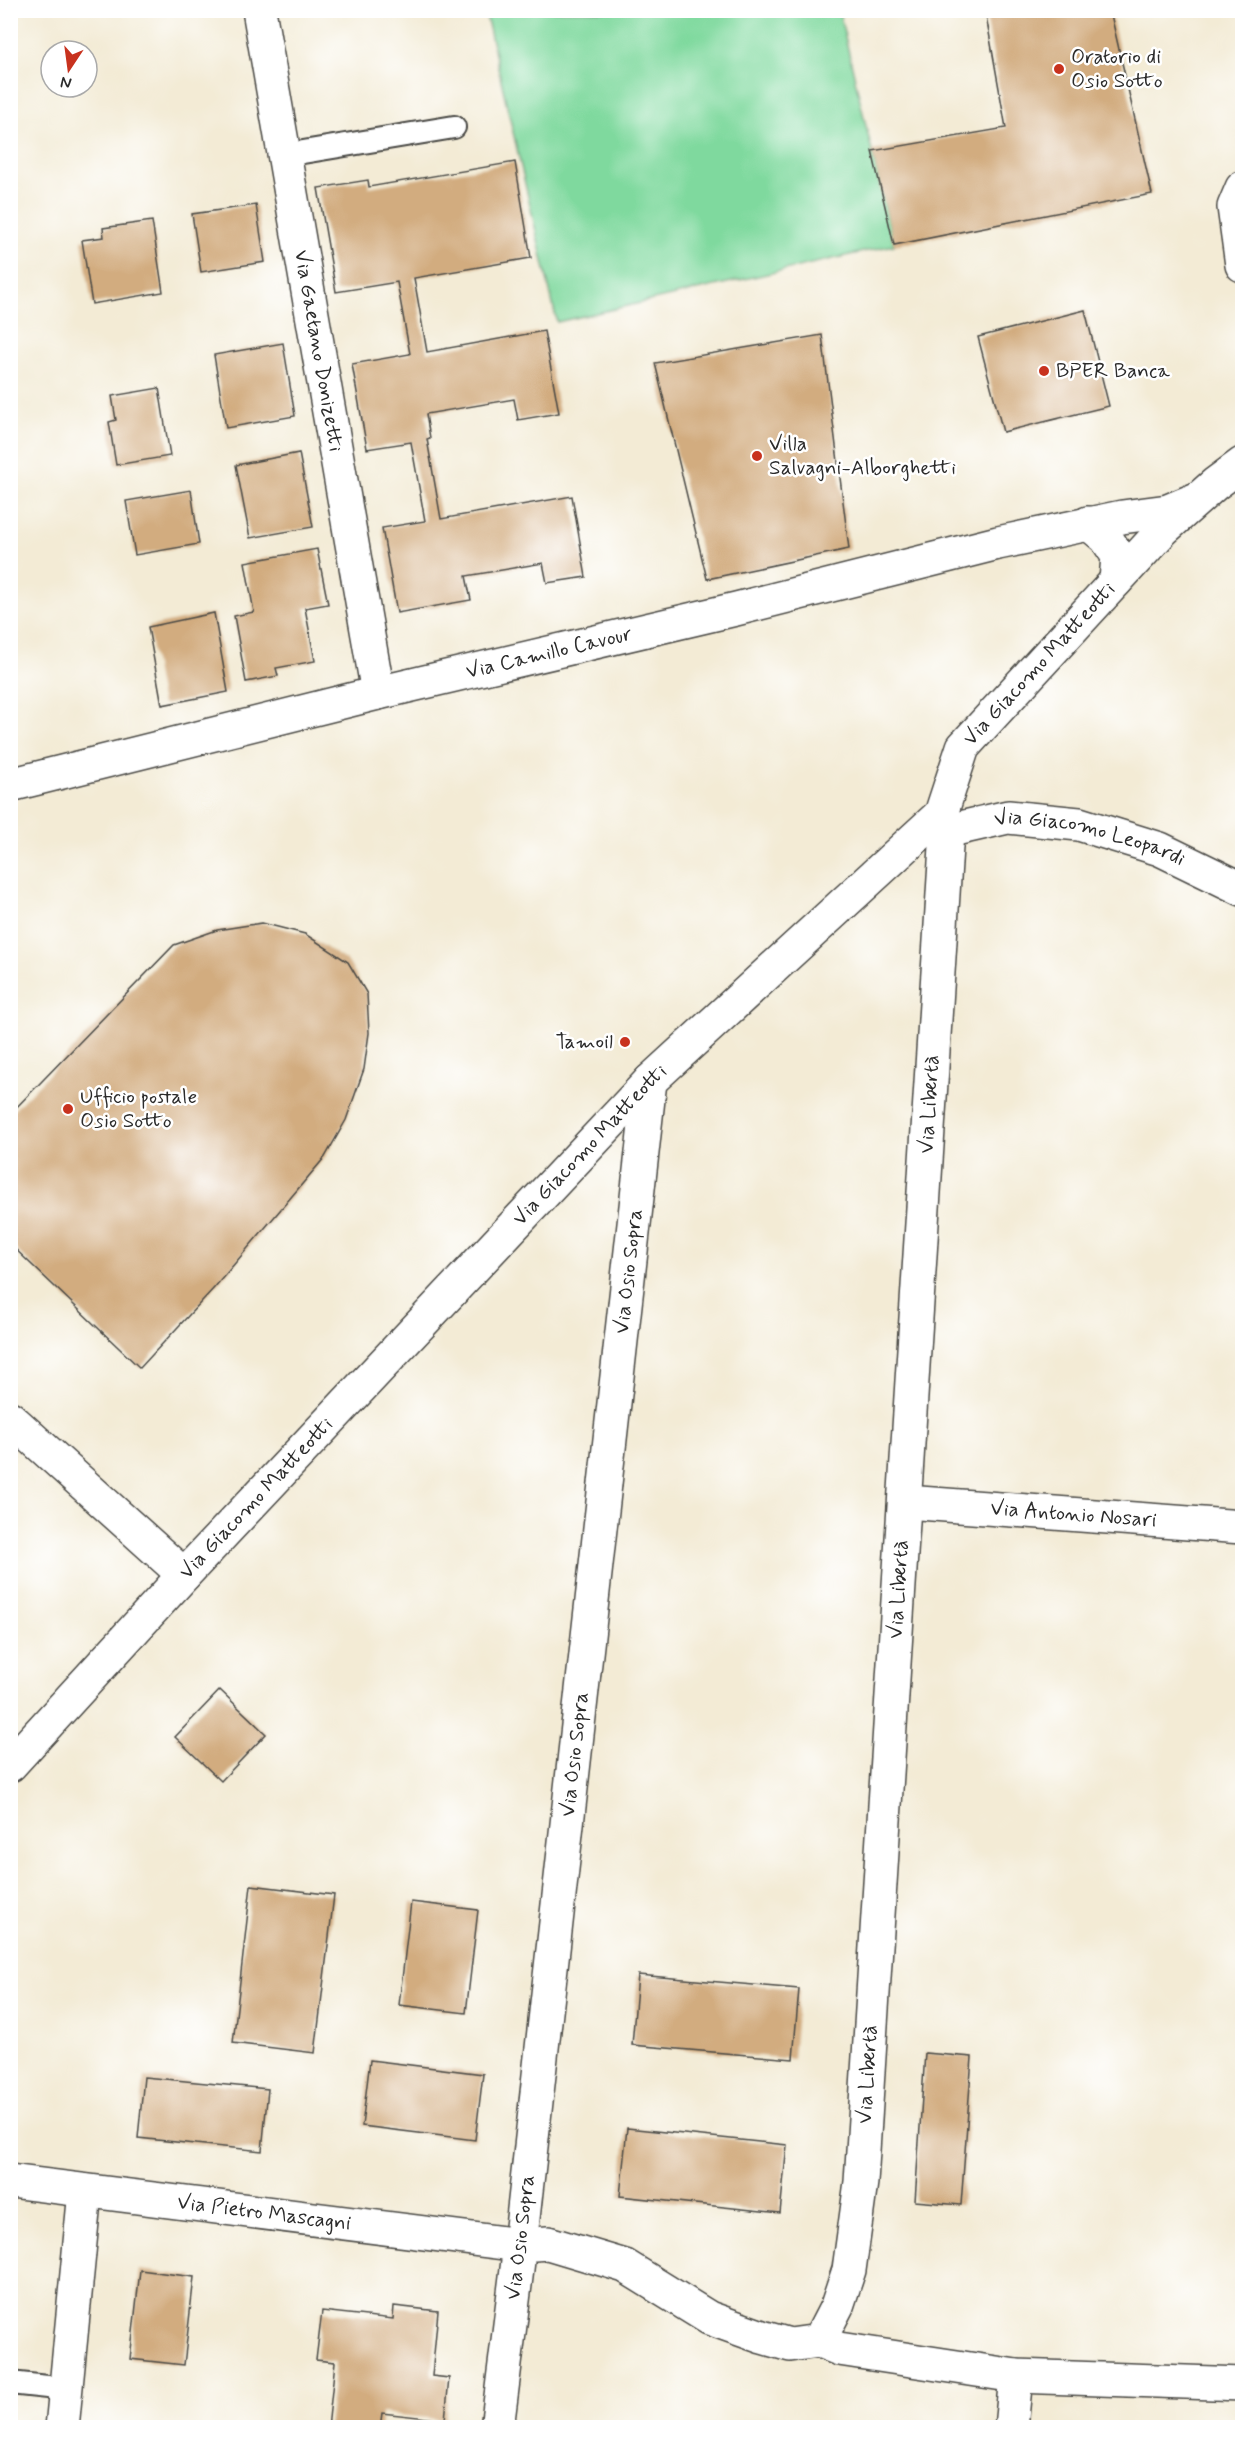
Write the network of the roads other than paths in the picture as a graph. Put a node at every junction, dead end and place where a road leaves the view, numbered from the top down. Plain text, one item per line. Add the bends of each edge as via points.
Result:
1 (259, 10) edge
2 (454, 127) dead end
3 (285, 155) junction
4 (1242, 188) edge
5 (1242, 265) edge
6 (1242, 464) edge
7 (1197, 499) junction
8 (1089, 523) junction
9 (1116, 581) junction
10 (378, 693) junction
11 (10, 785) edge
12 (944, 822) junction
13 (1242, 889) edge
14 (650, 1081) junction
15 (10, 1418) edge
16 (906, 1502) junction
17 (1242, 1527) edge
18 (184, 1575) junction
19 (10, 1765) edge
20 (10, 2181) edge
21 (85, 2191) junction
22 (520, 2244) junction
23 (819, 2341) junction
24 (1016, 2376) junction
25 (10, 2383) edge
26 (1242, 2385) edge
27 (66, 2389) junction
28 (62, 2427) edge
29 (497, 2427) edge
30 (1011, 2427) edge

1 - 3 street, Via Gaetano Donizetti
2 - 3 lane
3 - 10 street, Via Gaetano Donizetti
4 - 5 street via 1234,207
6 - 7 street
7 - 8 street, Via Camillo Cavour via 1168,511
7 - 9 street, Via Giacomo Matteotti
8 - 9 street via 1118,556
8 - 10 street, Via Camillo Cavour
9 - 12 street, Via Giacomo Matteotti via 963,747
10 - 11 street, Via Camillo Cavour
12 - 13 street, Via Giacomo Leopardi via 1008,817 1079,824 1160,849
12 - 14 street, Via Giacomo Matteotti
12 - 16 street, Via Libertà
14 - 18 street, Via Giacomo Matteotti
14 - 22 street, Via Osio Sopra
15 - 18 street
16 - 17 street, Via Antonio Nosari
16 - 23 street, Via Libertà via 861,2182 849,2270
18 - 19 street, Via Giacomo Matteotti
20 - 21 street, Via Pietro Mascagni
21 - 22 street, Via Pietro Mascagni
21 - 27 street
22 - 23 street, Via Pietro Mascagni via 548,2243 625,2266 709,2318 762,2337 790,2345
22 - 29 street, Via Osio Sopra
23 - 24 street via 839,2349
24 - 26 street
24 - 30 street
25 - 27 lane
27 - 28 street

